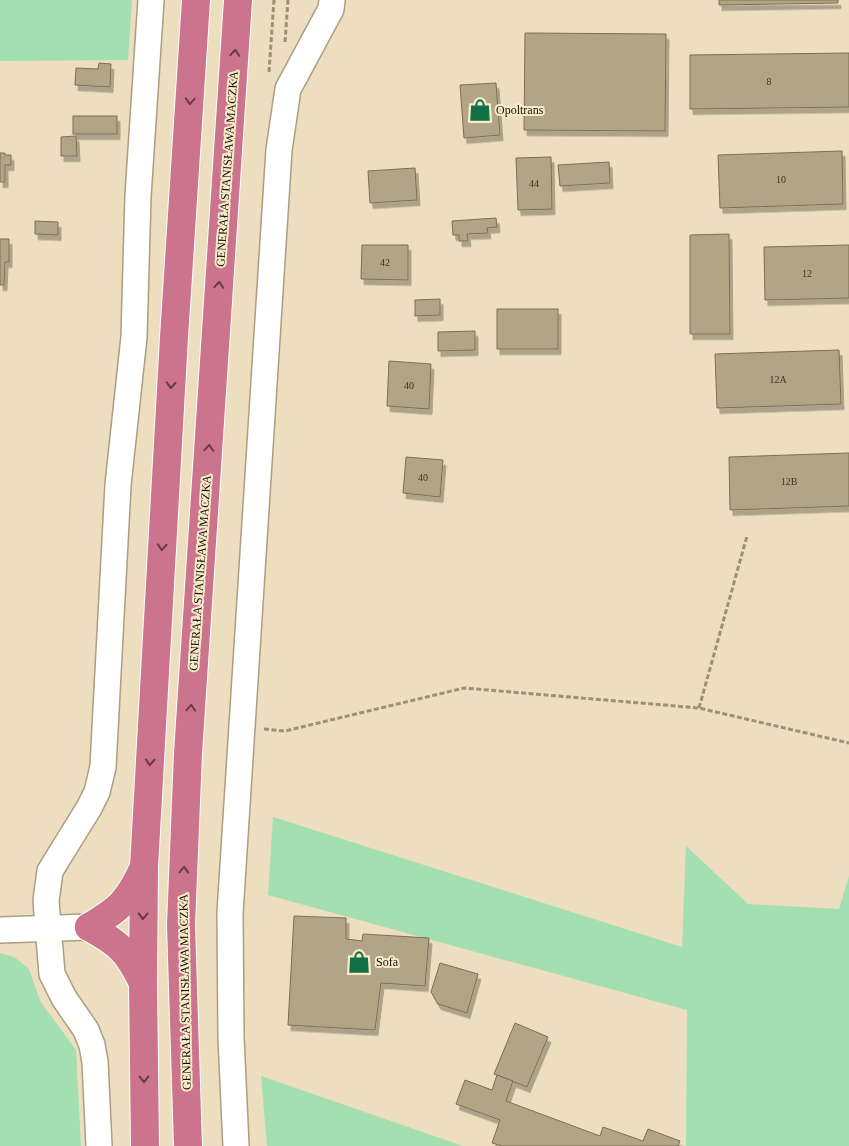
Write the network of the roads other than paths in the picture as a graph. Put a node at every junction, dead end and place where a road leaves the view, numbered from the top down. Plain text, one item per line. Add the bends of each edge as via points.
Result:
1 (151, 0) edge
2 (196, 0) edge
3 (332, 0) edge
4 (240, 3) edge
5 (144, 868) junction
6 (89, 927) junction
7 (48, 928) junction
8 (0, 930) edge
9 (143, 983) junction
10 (99, 1146) edge
11 (145, 1146) edge
12 (188, 1146) edge
13 (236, 1146) edge

1 - 7 street via 138,196 134,337 118,485 103,766 93,800 50,871 46,901
2 -> 5 highway
3 - 13 street via 331,9 288,88 279,150 230,913
12 -> 4 highway, GENERAŁA STANISŁAWA MACZKA via 182,925 188,753
5 - 6 highway via 132,892 113,913
5 -> 9 highway
6 - 7 street
6 - 9 highway via 125,952
7 - 8 street
7 - 10 street via 52,974 92,1045
9 -> 11 highway

